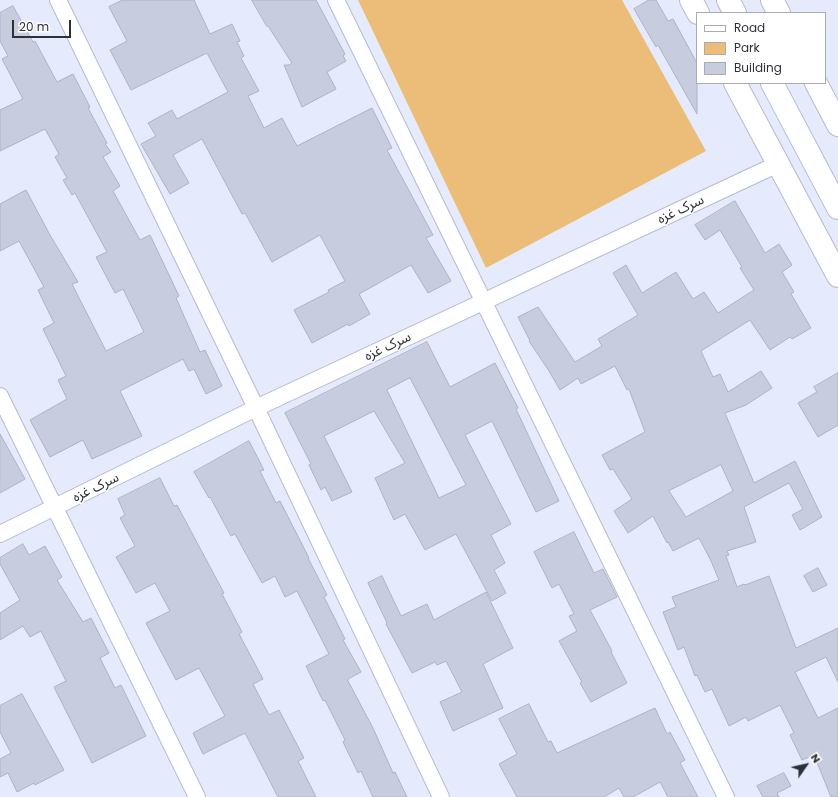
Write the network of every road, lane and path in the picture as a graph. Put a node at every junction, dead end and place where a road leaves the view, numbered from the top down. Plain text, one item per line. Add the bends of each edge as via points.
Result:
1 (58, 0) edge
2 (336, 0) edge
3 (691, 0) edge
4 (728, 0) edge
5 (772, 0) edge
6 (697, 12) edge
7 (734, 12) edge
8 (778, 12) edge
9 (736, 84) edge
10 (773, 84) edge
11 (817, 84) edge
12 (838, 125) edge
13 (778, 164) junction
14 (838, 208) edge
15 (838, 276) edge
16 (483, 302) junction
17 (0, 396) edge
18 (256, 408) junction
19 (55, 509) junction
20 (0, 534) edge
21 (197, 797) edge
22 (441, 797) edge
23 (726, 797) edge

1 - 18 street
2 - 16 street
3 - 6 street
4 - 7 street
5 - 8 street
9 - 13 street
10 - 14 street
11 - 12 street
13 - 15 street
13 - 16 street, سرک غزه
16 - 18 street, سرک غزه
16 - 23 street
17 - 19 street
18 - 19 street, سرک غزه
18 - 22 street
19 - 20 street, سرک غزه
19 - 21 street

